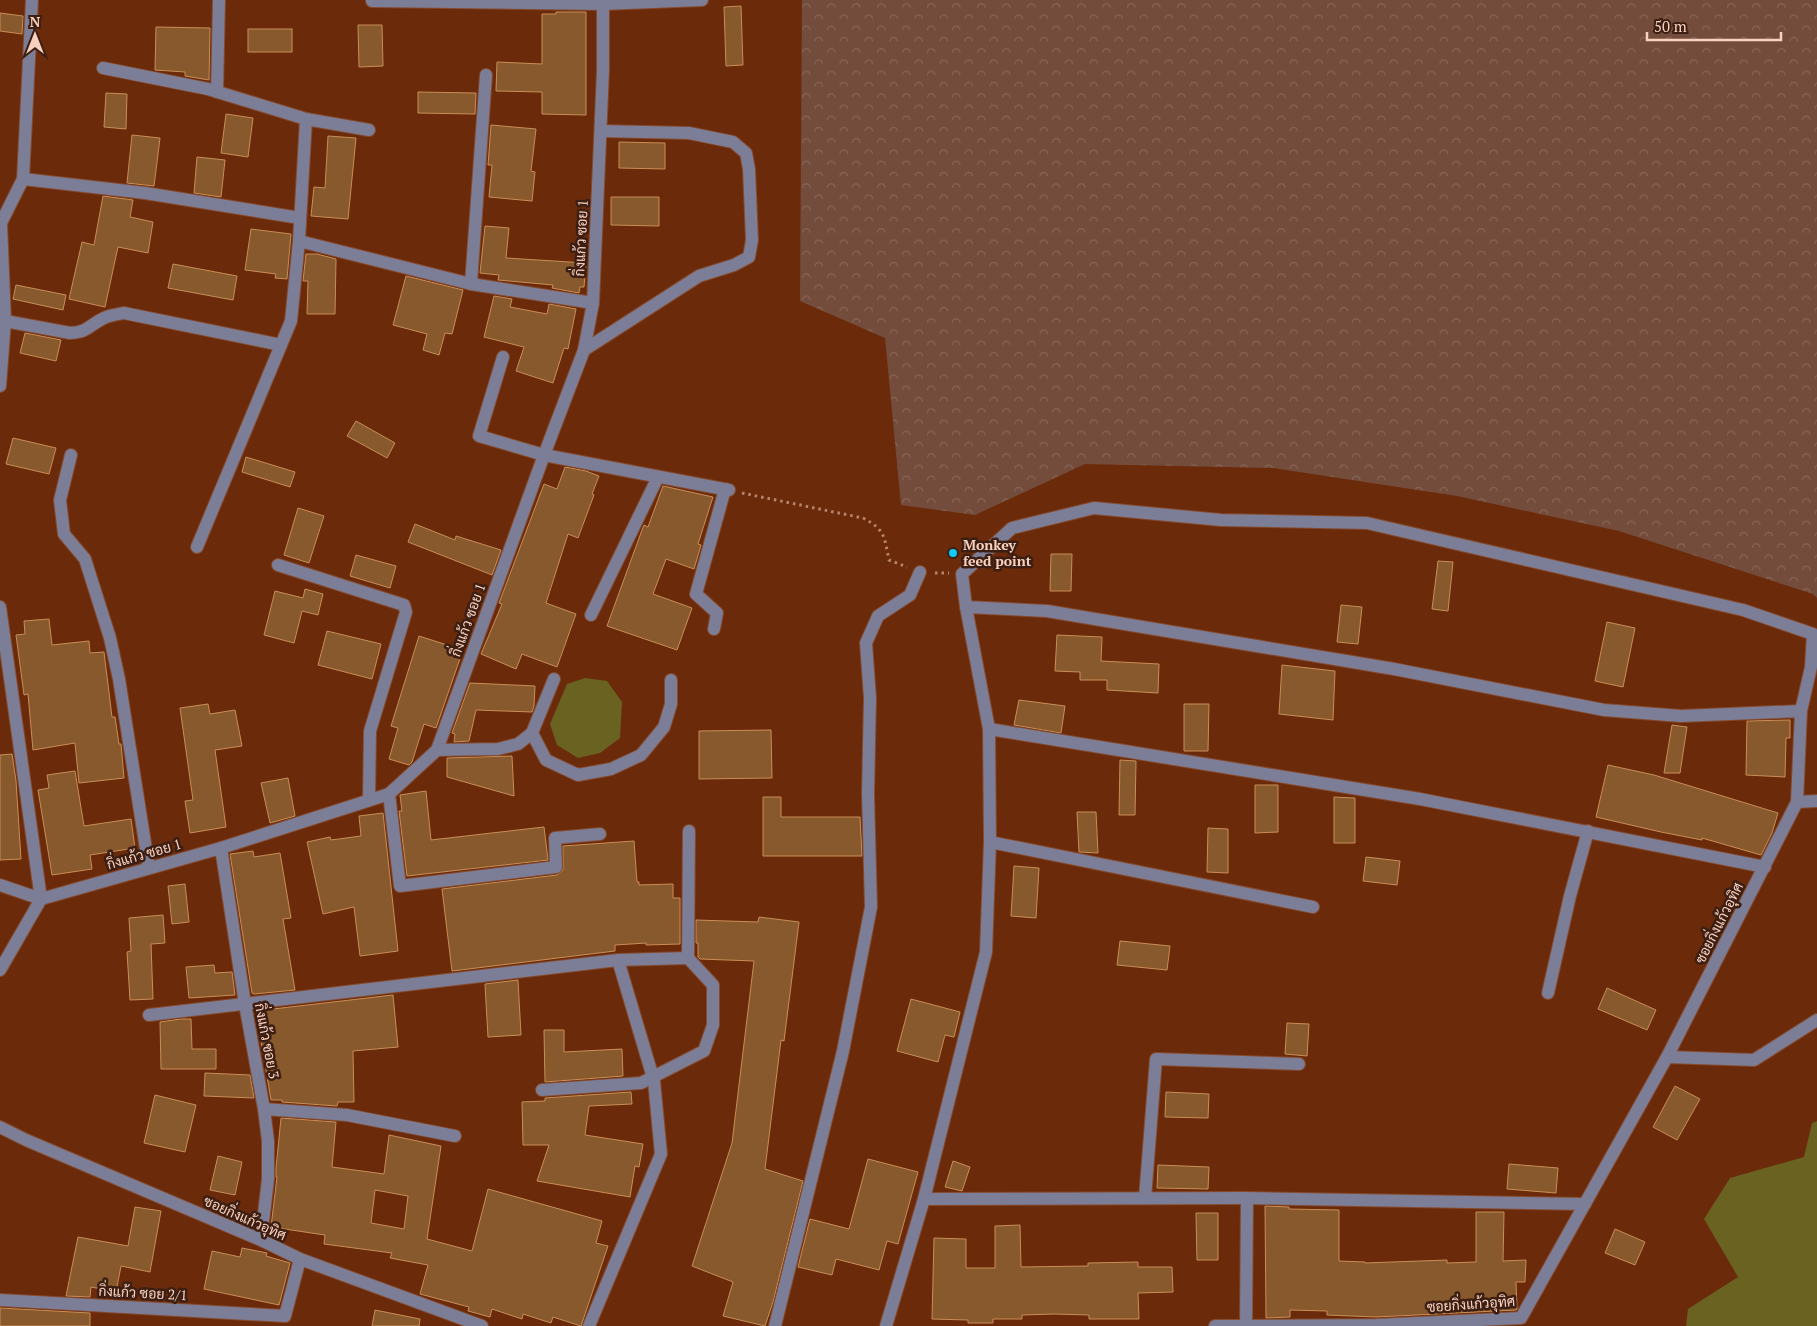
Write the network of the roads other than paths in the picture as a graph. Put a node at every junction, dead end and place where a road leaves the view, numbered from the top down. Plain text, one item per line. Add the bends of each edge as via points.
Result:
1 (32, 0) edge
2 (219, 0) edge
3 (702, 0) edge
4 (372, 1) edge
5 (603, 2) edge
6 (103, 68) dead end
7 (486, 75) dead end
8 (217, 92) junction
9 (306, 119) junction
10 (369, 130) dead end
11 (601, 131) junction
12 (23, 178) junction
13 (300, 218) junction
14 (299, 241) junction
15 (471, 284) junction
16 (593, 303) junction
17 (5, 321) junction
18 (281, 345) junction
19 (584, 350) junction
20 (503, 357) dead end
21 (0, 386) edge
22 (71, 454) dead end
23 (544, 455) junction
24 (658, 477) junction
25 (197, 547) dead end
26 (278, 565) dead end
27 (920, 572) road end
28 (0, 607) edge
29 (966, 607) junction
30 (590, 615) dead end
31 (714, 629) dead end
32 (554, 679) dead end
33 (671, 680) dead end
34 (1800, 711) junction
35 (989, 729) junction
36 (532, 733) junction
37 (437, 750) junction
38 (389, 794) junction
39 (370, 799) junction
40 (1817, 801) edge
41 (1797, 802) junction
42 (689, 831) dead end
43 (1588, 832) junction
44 (600, 834) dead end
45 (990, 842) junction
46 (221, 848) junction
47 (1765, 867) junction
48 (149, 868) junction
49 (0, 885) edge
50 (41, 899) junction
51 (1313, 908) dead end
52 (688, 958) junction
53 (618, 960) junction
54 (0, 970) edge
55 (1548, 993) dead end
56 (245, 1004) junction
57 (149, 1016) dead end
58 (1817, 1020) edge
59 (1667, 1057) junction
60 (1299, 1064) dead end
61 (653, 1077) junction
62 (542, 1090) dead end
63 (264, 1109) junction
64 (0, 1126) edge
65 (455, 1136) dead end
66 (1145, 1198) junction
67 (1247, 1198) junction
68 (924, 1199) junction
69 (1585, 1204) junction
70 (261, 1240) junction
71 (300, 1259) junction
72 (0, 1300) edge
73 (1522, 1322) edge
74 (482, 1326) edge
75 (589, 1326) edge
76 (775, 1326) edge
77 (886, 1326) edge
78 (1215, 1326) edge
79 (1245, 1326) edge
80 (1376, 1326) edge

1 - 12 street
2 - 8 street
3 - 5 street
4 - 5 street
5 - 11 street, กิ่งแก้ว ซอย 1
6 - 8 street
7 - 15 street
8 - 9 street
9 - 10 street
9 - 13 street
11 - 16 street, กิ่งแก้ว ซอย 1
11 - 19 street via 689,133 734,142 746,153 750,169 752,240 748,257 699,276
12 - 13 street via 145,193
12 - 17 street via 1,223
13 - 14 street
14 - 15 street
14 - 18 street via 291,321
15 - 16 street
16 - 19 street, กิ่งแก้ว ซอย 1
17 - 18 street via 70,334 90,328 102,318 124,313
17 - 21 street
18 - 25 street
19 - 23 street, กิ่งแก้ว ซอย 1
20 - 23 street via 479,436
22 - 48 street via 60,500 64,534 84,559 110,638
23 - 24 street
23 - 37 street, กิ่งแก้ว ซอย 1
24 - 30 street
24 - 31 street via 727,490 696,594 718,613
26 - 39 street via 404,605 406,612 370,731
27 - 76 street via 910,595 878,616 866,643 870,698 871,907 843,1051
28 - 50 street
29 - 34 street via 1046,611 1394,669 1604,710 1681,716
29 - 34 street via 962,574 1012,528 1094,508 1221,520 1367,523 1743,610 1813,634 1811,667
29 - 35 street
32 - 36 street
33 - 36 street via 671,704 664,727 640,755 611,770 578,775 546,760
34 - 41 street
35 - 43 street via 1420,799
35 - 45 street
36 - 37 street via 518,744 498,749
37 - 38 street, กิ่งแก้ว ซอย 1
38 - 39 street, กิ่งแก้ว ซอย 1
38 - 44 street via 400,886 556,867 555,838
39 - 46 street, กิ่งแก้ว ซอย 1
40 - 41 street
41 - 47 street, ซอยกิ่งแก้วอุทิศ
42 - 52 street
43 - 47 street
43 - 55 street
45 - 51 street
45 - 68 street via 986,952
46 - 48 street, กิ่งแก้ว ซอย 1
46 - 56 street, กิ่งแก้ว ซอย 3
47 - 59 street, ซอยกิ่งแก้วอุทิศ
48 - 50 street, กิ่งแก้ว ซอย 1
49 - 50 street
50 - 54 street
52 - 53 street
52 - 61 street via 713,985 713,1025 704,1050
53 - 56 street
53 - 61 street
56 - 57 street
56 - 63 street, กิ่งแก้ว ซอย 3
58 - 59 street via 1754,1060
59 - 69 street, ซอยกิ่งแก้วอุทิศ
60 - 66 street via 1156,1059
61 - 62 street via 641,1083
61 - 75 street via 661,1154
63 - 65 street via 347,1115
63 - 70 street, กิ่งแก้ว ซอย 3 via 268,1179
64 - 70 street, ซอยกิ่งแก้วอุทิศ
66 - 67 street
66 - 68 street
67 - 69 street
67 - 79 street
68 - 77 street
69 - 73 street, ซอยกิ่งแก้วอุทิศ
70 - 71 street, ซอยกิ่งแก้วอุทิศ
71 - 72 street, กิ่งแก้ว ซอย 2/1 via 285,1316
71 - 74 street, ซอยกิ่งแก้วอุทิศ
73 - 80 street, ซอยกิ่งแก้วอุทิศ
78 - 79 street, ซอยกิ่งแก้วอุทิศ
79 - 80 street, ซอยกิ่งแก้วอุทิศ

